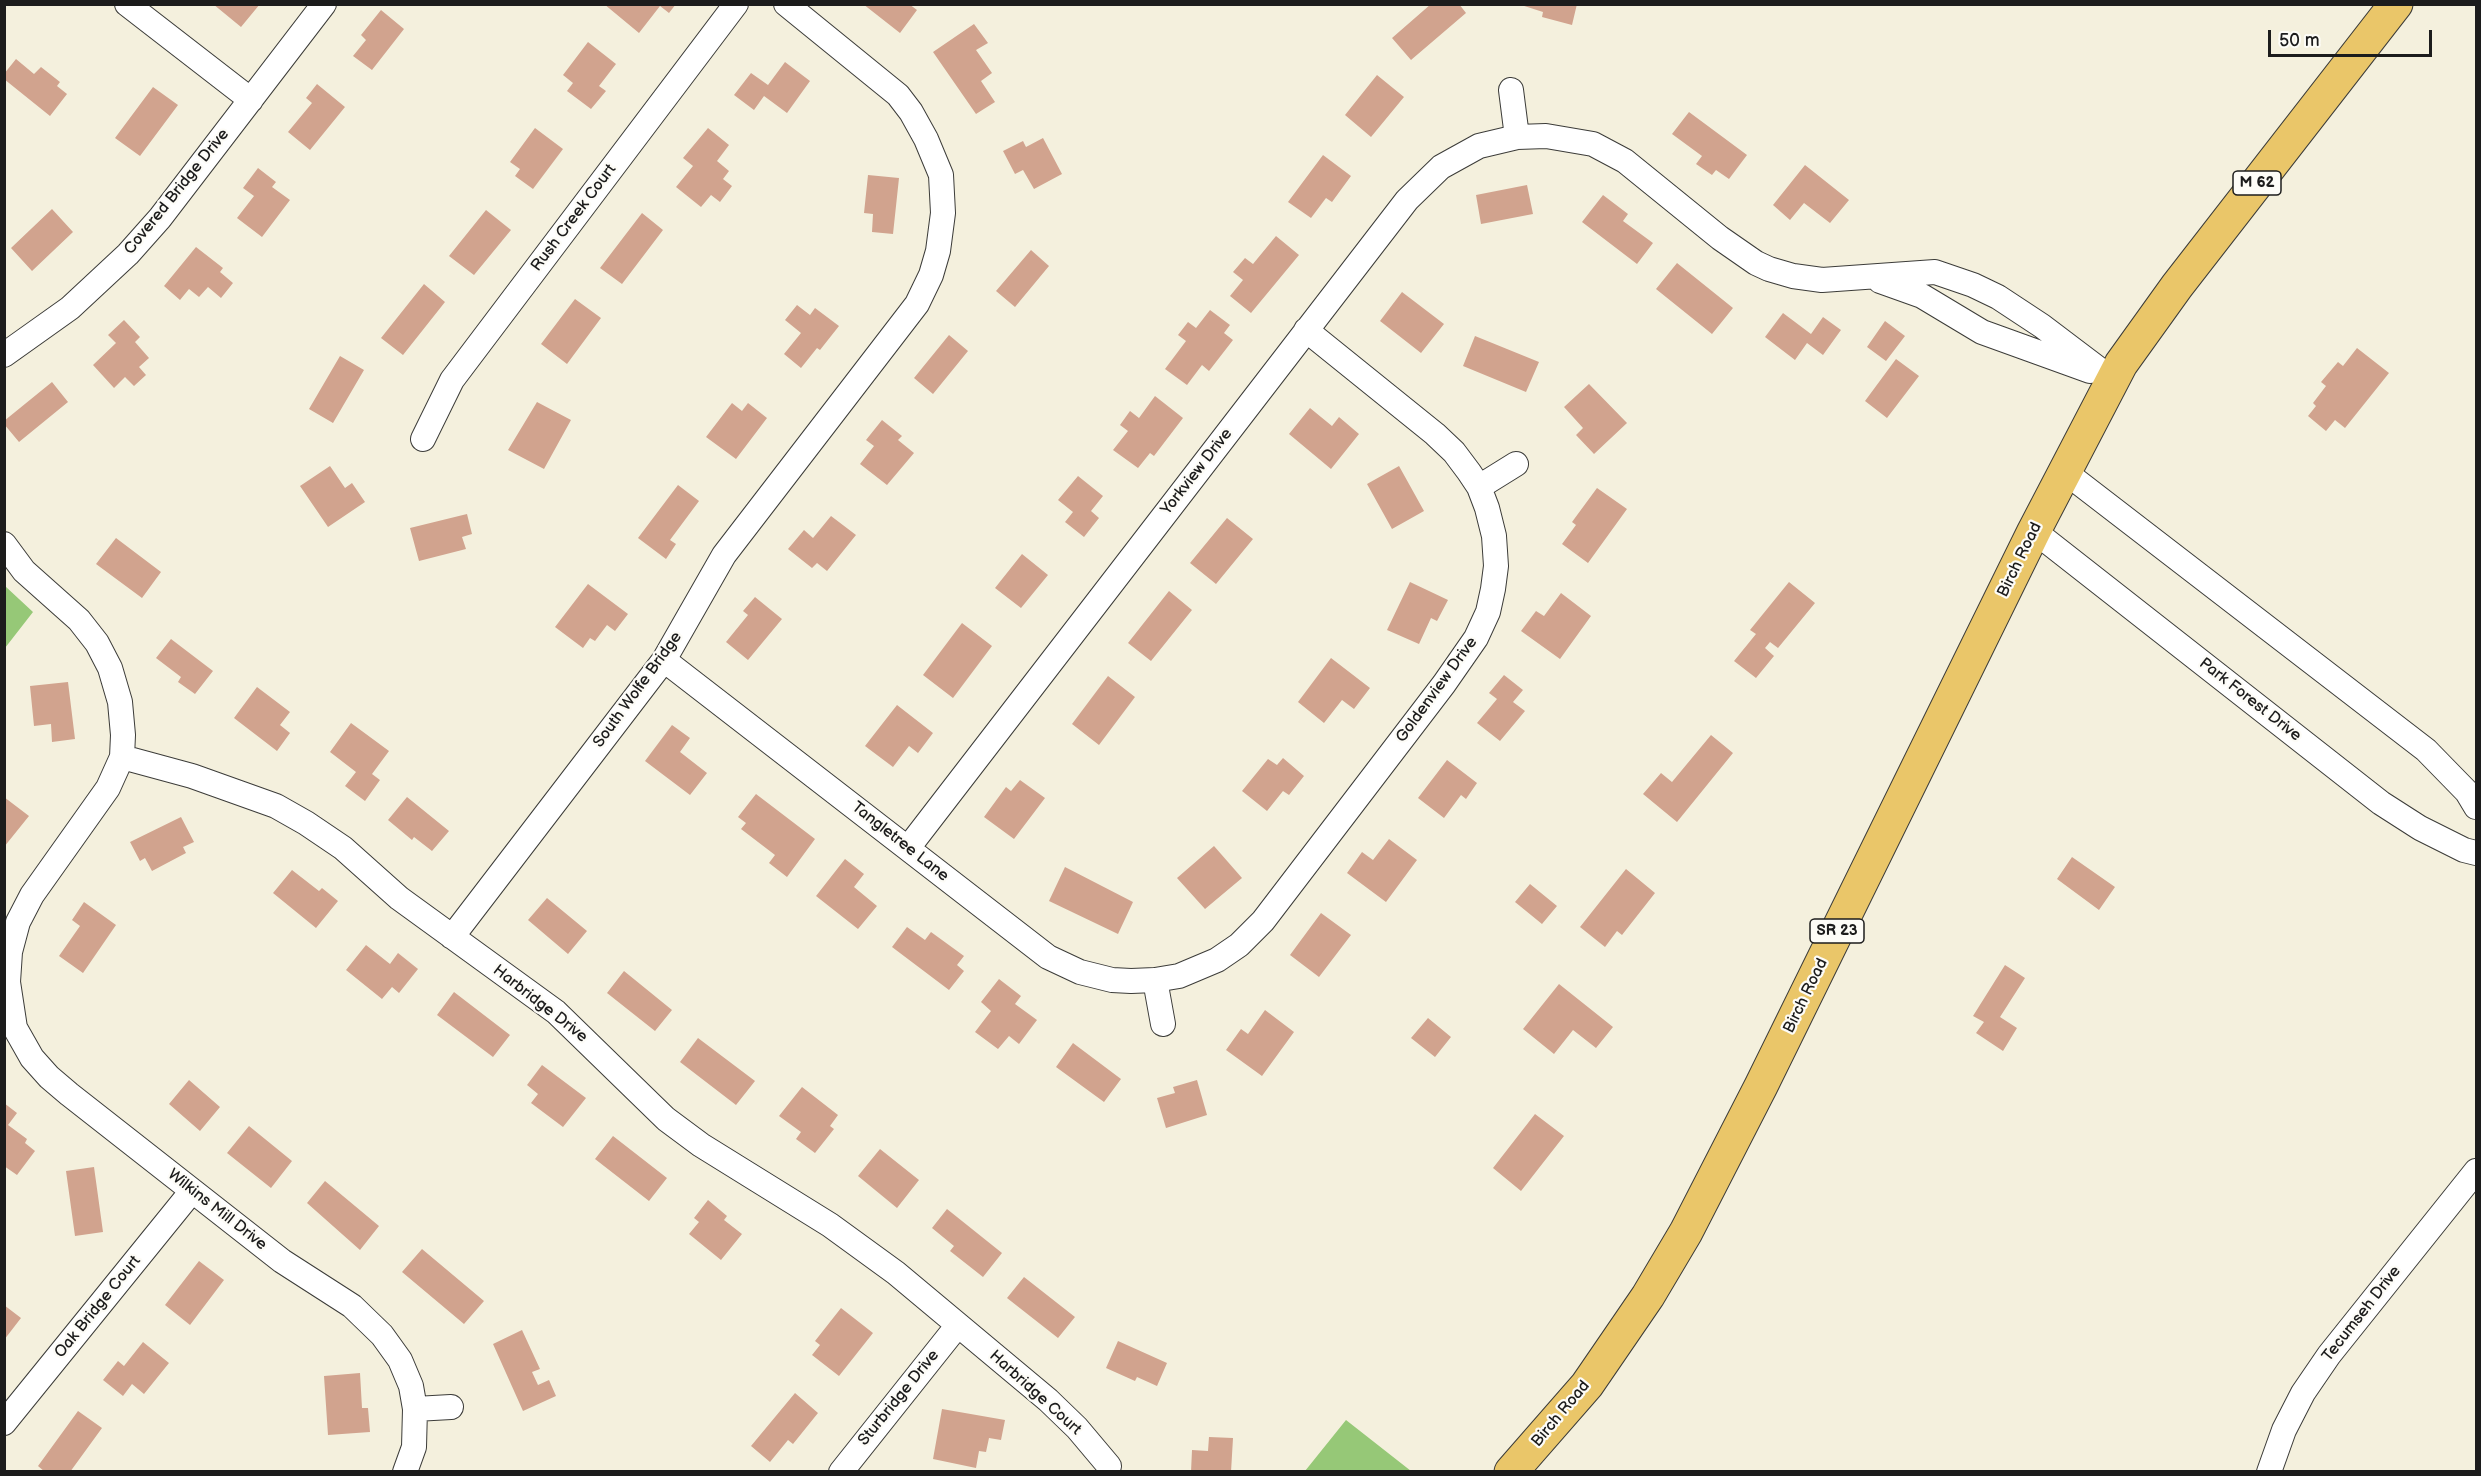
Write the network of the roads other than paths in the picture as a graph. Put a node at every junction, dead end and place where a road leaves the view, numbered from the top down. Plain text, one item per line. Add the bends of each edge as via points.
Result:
1 (127, 4) edge
2 (324, 4) edge
3 (736, 4) edge
4 (786, 4) edge
5 (2396, 4) edge
6 (1510, 90) dead end
7 (251, 100) junction
8 (1516, 137) junction
9 (1874, 278) junction
10 (1998, 297) junction
11 (1306, 330) junction
12 (1982, 332) junction
13 (4, 355) edge
14 (2116, 371) junction
15 (423, 439) dead end
16 (1516, 464) dead end
17 (2065, 472) junction
18 (1479, 487) junction
19 (2034, 531) junction
20 (4, 544) edge
21 (664, 660) junction
22 (122, 757) junction
23 (2476, 807) edge
24 (1326, 838) joint
25 (908, 848) junction
26 (2476, 853) edge
27 (452, 937) junction
28 (1155, 980) junction
29 (8, 1014) edge
30 (1163, 1024) dead end
31 (2476, 1171) edge
32 (192, 1191) junction
33 (958, 1325) junction
34 (451, 1407) dead end
35 (416, 1409) junction
36 (4, 1423) edge
37 (1108, 1466) dead end
38 (405, 1472) edge
39 (841, 1472) edge
40 (1511, 1472) edge
41 (2270, 1472) edge

1 - 7 street
2 - 7 street, Covered Bridge Drive
3 - 15 street, Rush Creek Court via 453,380
4 - 21 street, South Wolfe Bridge via 898,95 911,112 941,175 942,228 931,274 917,304 724,555
5 - 14 main road, M 62 via 2177,286
6 - 8 street
7 - 13 street, Covered Bridge Drive via 128,254 70,308
8 - 9 street, Yorkview Drive via 1560,137 1593,144 1625,160 1720,238 1769,269 1822,280
8 - 11 street, Yorkview Drive via 1462,153 1429,176
9 - 10 street, Yorkview Drive via 1935,272
9 - 12 street via 1922,296
10 - 12 street
10 - 14 street, Yorkview Drive
11 - 18 street, Goldenview Drive via 1435,434 1454,452
11 - 25 street, Yorkview Drive
12 - 14 street
14 - 17 main road, Birch Road / SR 23
16 - 18 street
17 - 19 main road, Birch Road / SR 23
17 - 23 street via 2426,750 2467,792
18 - 24 street, Goldenview Drive via 1494,536 1496,566 1488,612 1476,638 1444,684
19 - 26 street, Park Forest Drive via 2381,802 2420,828
19 - 40 main road, Birch Road / SR 23 via 1686,1232 1648,1296 1587,1384
20 - 22 street, Wilkins Mill Drive via 24,572 79,620 97,643 120,702
21 - 25 street, Tangletree Lane
21 - 27 street, South Wolfe Bridge
22 - 27 street, Harbridge Drive via 231,788 306,822
22 - 29 street, Wilkins Mill Drive via 108,788 32,895 18,922 10,952
24 - 28 street, Tangletree Lane via 1263,921 1239,945 1217,960 1179,976
25 - 28 street, Tangletree Lane via 1048,957 1080,972 1112,980
27 - 33 street, Harbridge Drive via 556,1012 675,1126 830,1225
28 - 30 street
29 - 32 street, Wilkins Mill Drive via 32,1058 48,1077
31 - 41 street, Tecumseh Drive via 2329,1355 2298,1402
32 - 35 street, Wilkins Mill Drive via 282,1261 352,1306 400,1360
32 - 36 street, Oak Bridge Court
33 - 37 street, Harbridge Court via 1048,1400
33 - 39 street, Sturbridge Drive
34 - 35 street
35 - 38 street, Wilkins Mill Drive via 414,1447

